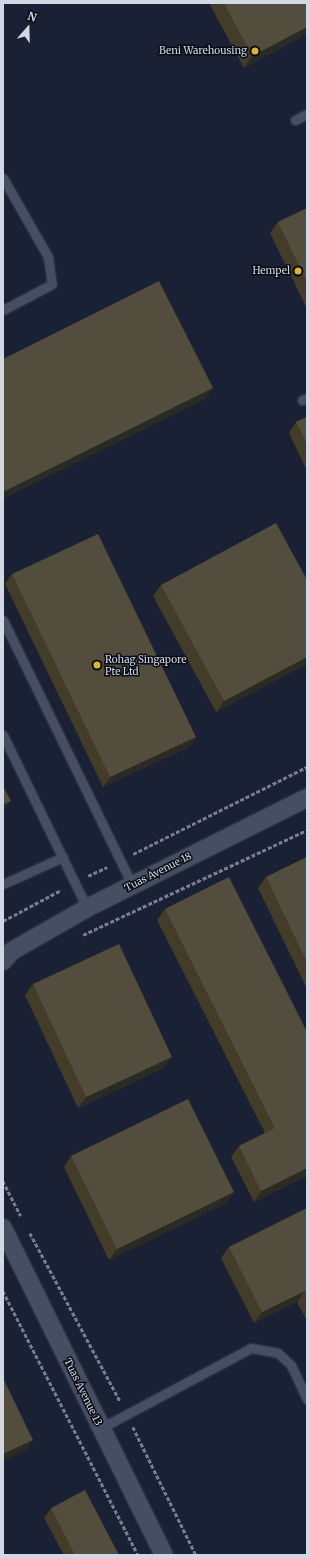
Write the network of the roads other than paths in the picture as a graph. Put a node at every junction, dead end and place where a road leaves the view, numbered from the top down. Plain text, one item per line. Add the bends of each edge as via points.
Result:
1 (307, 114) edge
2 (295, 120) dead end
3 (3, 178) edge
4 (3, 310) edge
5 (3, 620) edge
6 (3, 735) edge
7 (307, 798) edge
8 (63, 857) junction
9 (3, 884) edge
10 (132, 885) junction
11 (88, 908) junction
12 (6, 955) edge
13 (3, 1228) edge
14 (307, 1399) edge
15 (101, 1428) junction
16 (164, 1555) edge

1 - 2 lane
3 - 4 lane via 48,257 52,284
5 - 10 lane
6 - 8 lane
7 - 10 street, Tuas Avenue 18
8 - 9 lane
8 - 11 lane
10 - 11 street, Tuas Avenue 18
11 - 12 street, Tuas Avenue 18
13 - 15 street, Tuas Avenue 13
14 - 15 lane via 291,1365 278,1353 251,1348
15 - 16 street, Tuas Avenue 13

